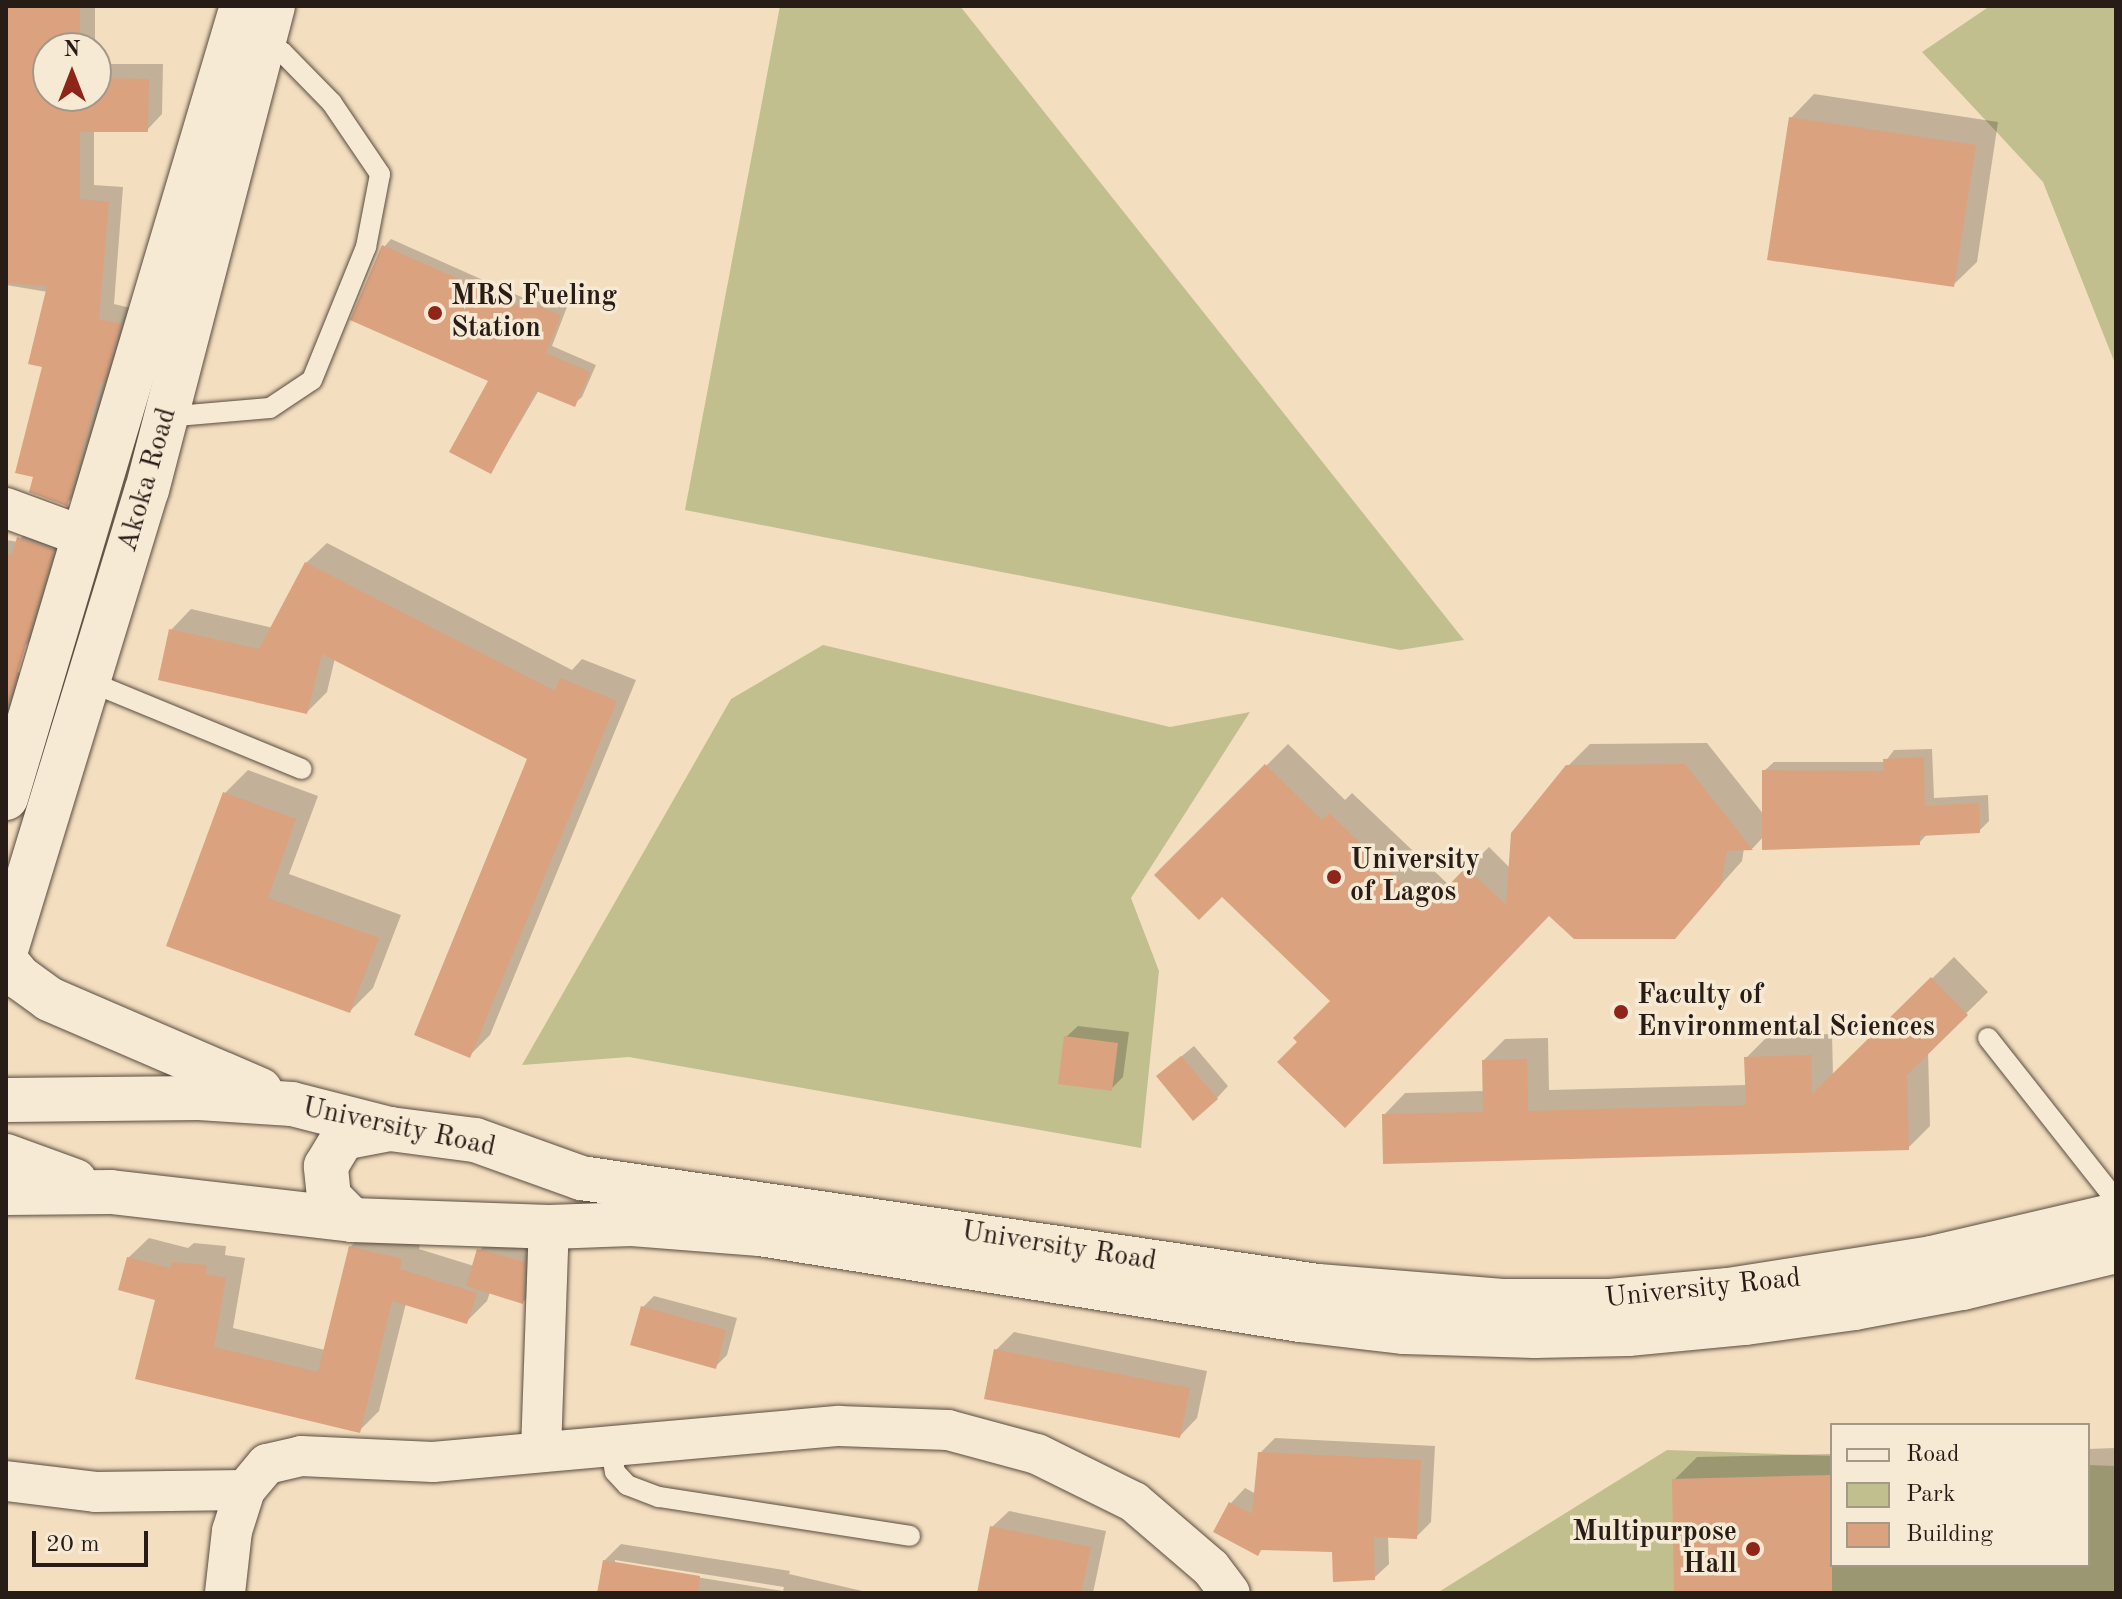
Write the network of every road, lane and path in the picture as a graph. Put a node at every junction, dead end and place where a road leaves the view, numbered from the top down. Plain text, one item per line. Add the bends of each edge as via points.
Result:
1 (253, 22) edge
2 (144, 412) junction
3 (6, 508) edge
4 (85, 537) junction
5 (88, 681) junction
6 (302, 769) dead end
7 (6, 798) edge
8 (6, 950) edge
9 (6, 961) edge
10 (1988, 1038) dead end
11 (6, 1100) edge
12 (292, 1104) junction
13 (390, 1129) junction
14 (6, 1156) edge
15 (111, 1192) junction
16 (6, 1193) edge
17 (2116, 1200) edge
18 (2116, 1215) edge
19 (352, 1220) junction
20 (549, 1227) junction
21 (2116, 1251) edge
22 (610, 1444) junction
23 (541, 1451) junction
24 (6, 1481) edge
25 (245, 1490) junction
26 (910, 1536) dead end
27 (225, 1593) edge
28 (1230, 1593) edge

1 - 2 main road, Akoka Road
1 - 2 lane via 332,103 380,174 366,247 312,380 270,408
2 - 4 main road
2 - 5 main road, Akoka Road
3 - 4 street
4 - 7 main road
5 - 6 lane
5 - 8 main road, Akoka Road
9 - 12 main road via 49,999
10 - 17 lane
11 - 12 main road, University Road via 199,1098
12 - 13 main road, University Road
13 - 18 main road, University Road via 475,1140 581,1178 1318,1286 1505,1301 1610,1301 1728,1290 1932,1258
13 - 19 main road via 343,1138 326,1166 329,1197
14 - 15 main road
15 - 16 main road, University Road
15 - 19 main road, University Road
19 - 20 main road, University Road
20 - 21 main road, University Road via 632,1224 760,1234 1300,1320 1404,1332 1535,1336 1628,1334 1855,1308
20 - 23 street
22 - 23 street
22 - 26 lane via 615,1472 627,1485 659,1497
22 - 28 street via 839,1426 948,1430 1037,1454 1134,1502 1211,1568
23 - 25 street via 433,1462 301,1456 267,1464
24 - 25 street via 95,1492
25 - 27 street via 232,1531

